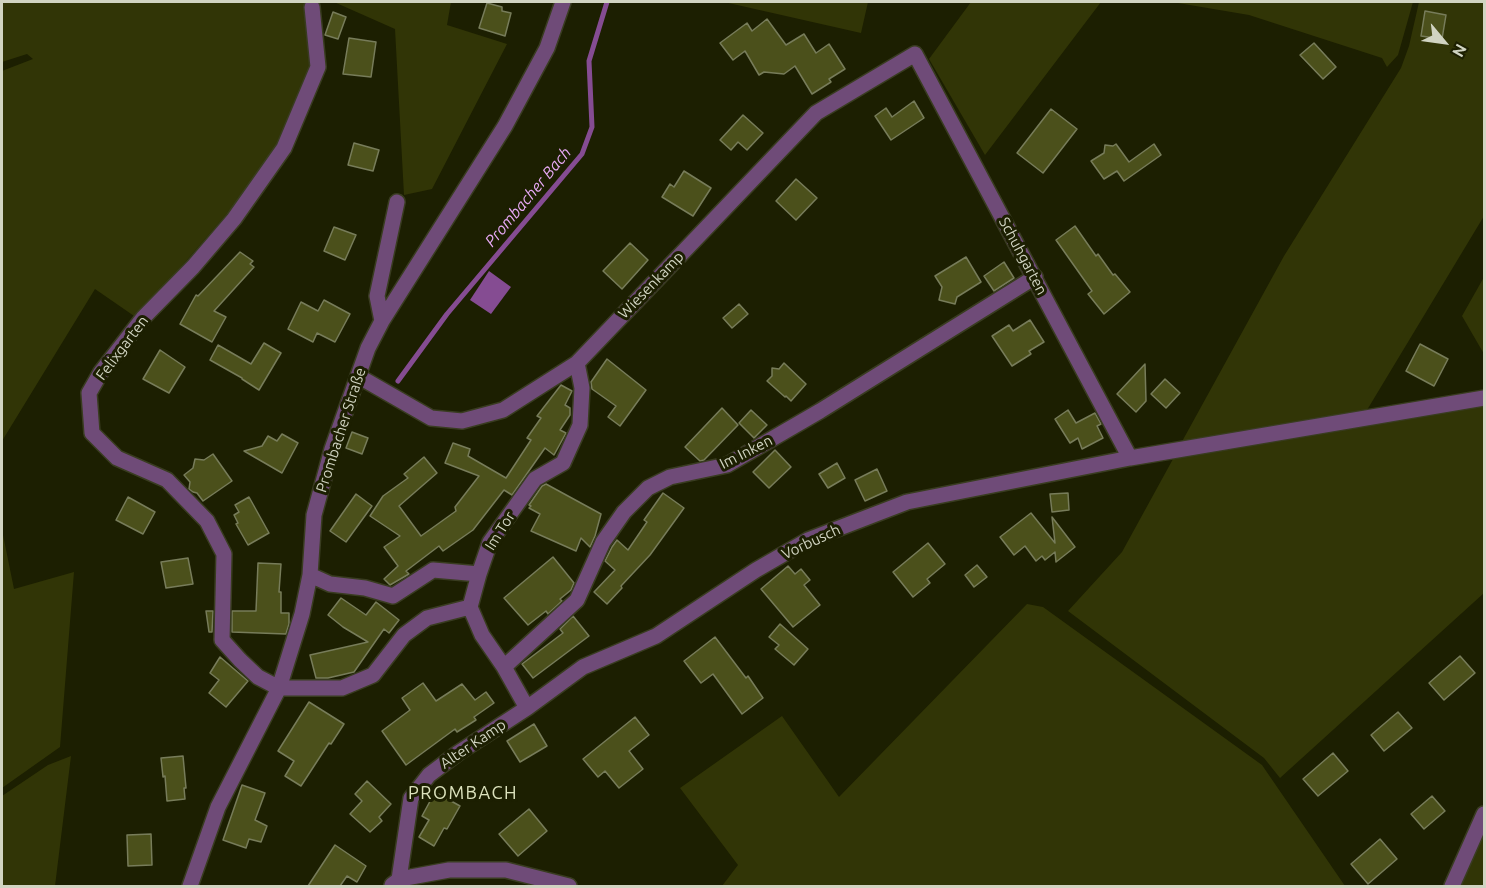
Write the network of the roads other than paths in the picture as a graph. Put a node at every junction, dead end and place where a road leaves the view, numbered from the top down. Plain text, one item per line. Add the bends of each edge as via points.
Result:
1 (563, 2) edge
2 (312, 7) dead end
3 (915, 54) joint
4 (397, 202) dead end
5 (1035, 277) junction
6 (382, 321) junction
7 (577, 363) junction
8 (358, 376) junction
9 (1485, 398) edge
10 (1130, 458) junction
11 (479, 574) junction
12 (310, 575) junction
13 (470, 607) junction
14 (504, 666) junction
15 (279, 688) junction
16 (527, 708) junction
17 (1485, 814) edge
18 (396, 884) edge
19 (190, 886) edge
20 (569, 886) edge
21 (1452, 886) edge

1 - 6 street, Prombacher Straße via 547,48 505,126
2 - 15 street, Felixgarten via 318,67 284,148 234,219 143,318 89,393 92,433 117,458 167,480 207,521 224,554 222,640 258,677
3 - 5 street, Schuhgarten
3 - 7 street, Wiesenkamp via 816,113
4 - 6 street via 377,296
5 - 10 street, Schuhgarten
5 - 14 street, Im Inken via 727,465 670,477 648,488 624,512 603,542 577,600
6 - 8 street, Prombacher Straße
7 - 8 street, Wiesenkamp via 503,410 462,421 431,417
7 - 11 street, Im Tor via 582,388 580,425 563,463 535,479 490,542
8 - 12 street, Prombacher Straße via 314,515
9 - 10 street, Vorbusch
10 - 16 street, Vorbusch via 907,502 808,540 656,636 583,667
11 - 12 street via 433,570 393,596 365,588 330,585
11 - 13 street, Im Tor
12 - 15 street, Prombacher Straße
13 - 14 street via 482,635
13 - 15 street via 427,618 404,635 373,675 342,688
14 - 16 street
15 - 19 street, Prombacher Straße via 218,807
16 - 18 street, Alter Kamp via 429,775 411,798
17 - 21 street
18 - 20 street via 449,870 506,870

